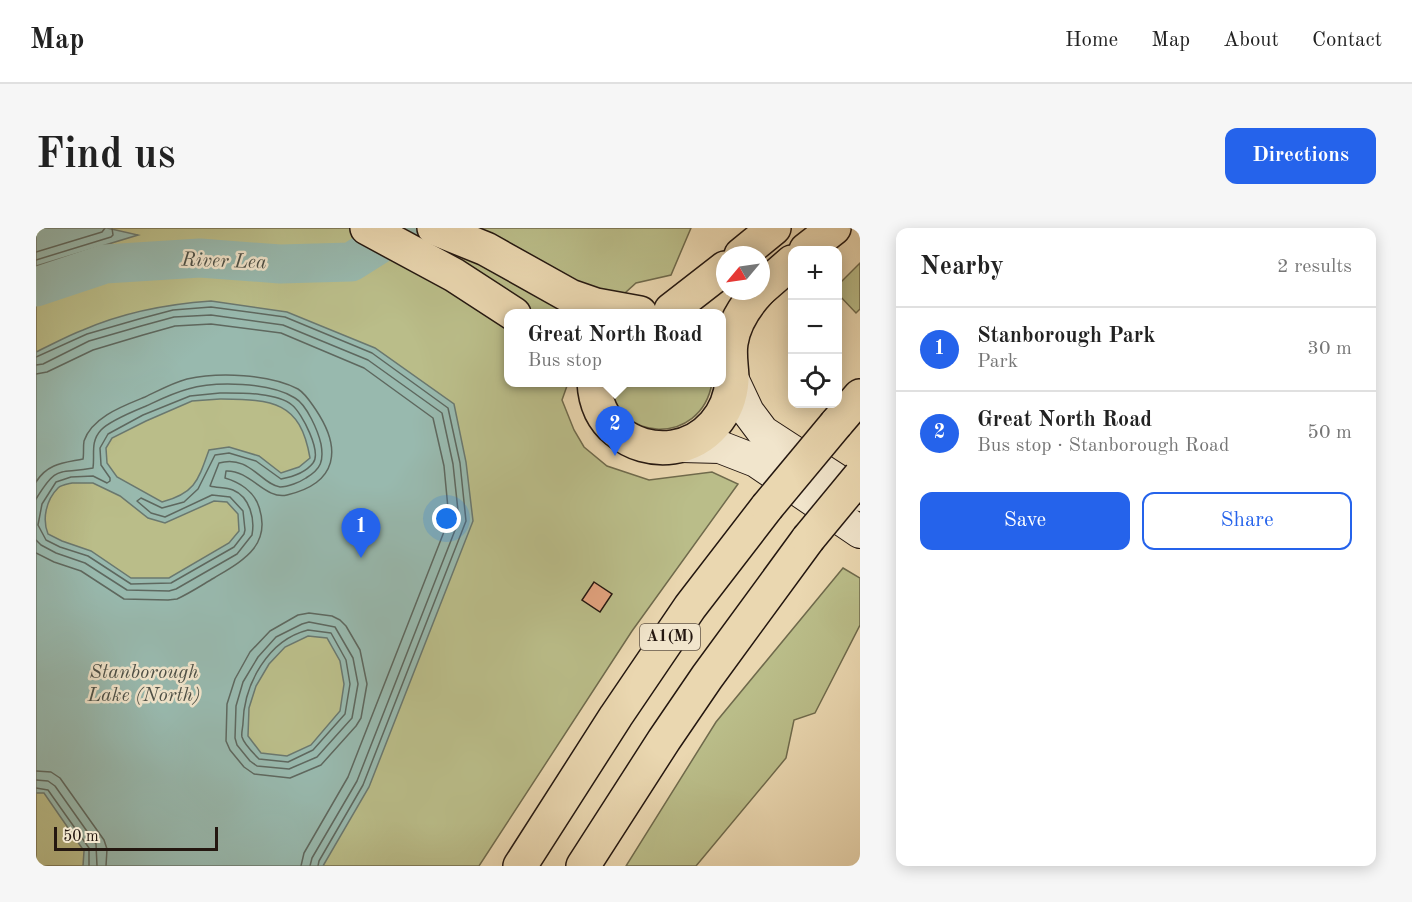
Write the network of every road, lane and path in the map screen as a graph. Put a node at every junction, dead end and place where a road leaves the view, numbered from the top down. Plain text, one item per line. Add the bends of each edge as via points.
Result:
1 (367, 228) edge
2 (434, 228) edge
3 (774, 228) edge
4 (834, 228) edge
5 (752, 246) edge
6 (811, 246) edge
7 (788, 266) edge
8 (716, 274) edge
9 (770, 281) edge
10 (750, 300) edge
11 (506, 309) edge
12 (631, 309) edge
13 (663, 309) edge
14 (728, 361) edge
15 (592, 387) edge
16 (860, 396) edge
17 (682, 446) junction
18 (860, 476) edge
19 (860, 495) edge
20 (860, 532) edge
21 (520, 866) edge
22 (583, 866) edge

1 - 11 main road via 454,275
2 - 12 main road via 486,249 570,296 596,305
3 - 5 main road
4 - 6 main road
7 - 9 main road
8 - 13 main road
10 - 14 main road via 739,318
14 - 17 main road via 730,396 723,412 713,427
14 - 19 main road via 748,412 763,432
15 - 17 main road via 604,417 630,441 647,447
16 - 21 main road, A1(M), bridge via 690,607
17 - 20 main road via 720,447 756,461
18 - 22 main road, A1(M), bridge via 808,538 701,686

